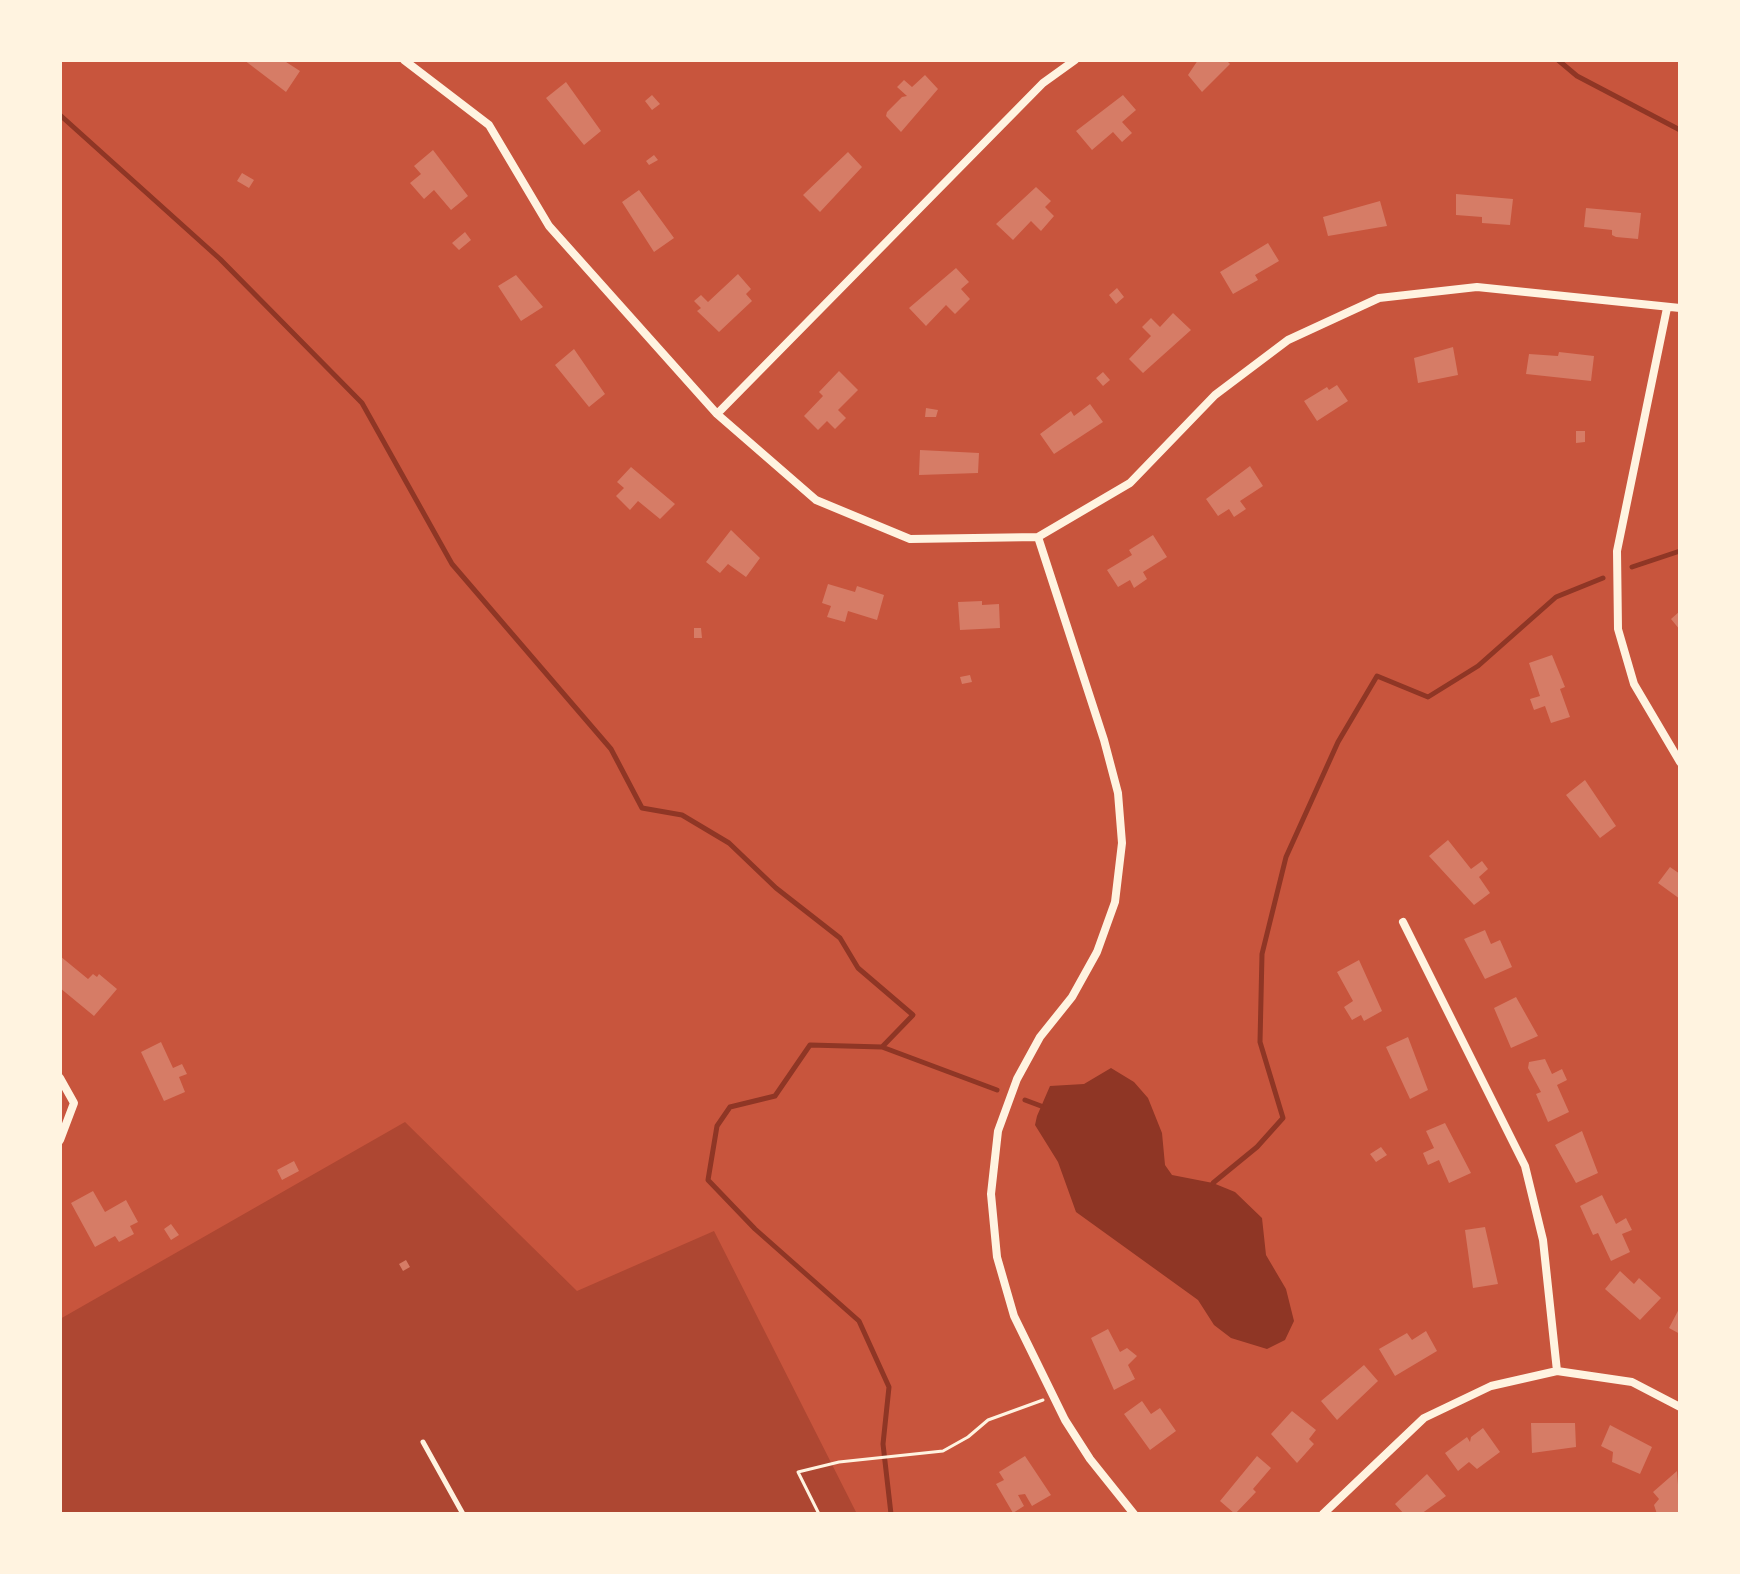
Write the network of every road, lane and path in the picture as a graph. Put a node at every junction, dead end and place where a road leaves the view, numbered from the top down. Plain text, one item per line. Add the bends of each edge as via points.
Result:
1 (404, 60) edge
2 (1075, 60) edge
3 (1667, 308) junction
4 (1680, 308) edge
5 (717, 414) junction
6 (1038, 537) junction
7 (1680, 762) edge
8 (1403, 922) dead end
9 (60, 1078) edge
10 (60, 1140) edge
11 (1557, 1371) junction
12 (1052, 1396) junction
13 (1680, 1407) edge
14 (423, 1442) dead end
15 (463, 1514) edge
16 (819, 1514) edge
17 (1134, 1514) edge
18 (1323, 1514) edge

1 - 5 street via 489,125 549,226
2 - 5 street via 1043,83
3 - 4 street
3 - 6 street via 1477,287 1379,298 1288,340 1215,395 1130,483
3 - 7 street via 1617,551 1618,629 1634,684
5 - 6 street via 816,500 910,539
6 - 12 street via 1104,740 1118,793 1122,843 1115,902 1097,952 1072,997 1040,1037 998,1131 991,1194 997,1257 1014,1316
8 - 11 street via 1525,1166 1543,1240
9 - 10 street via 74,1103
11 - 13 street via 1632,1382
11 - 18 street via 1491,1386 1424,1418
12 - 16 path via 1006,1410 943,1451 798,1472
12 - 17 street via 1090,1459
14 - 15 lane

